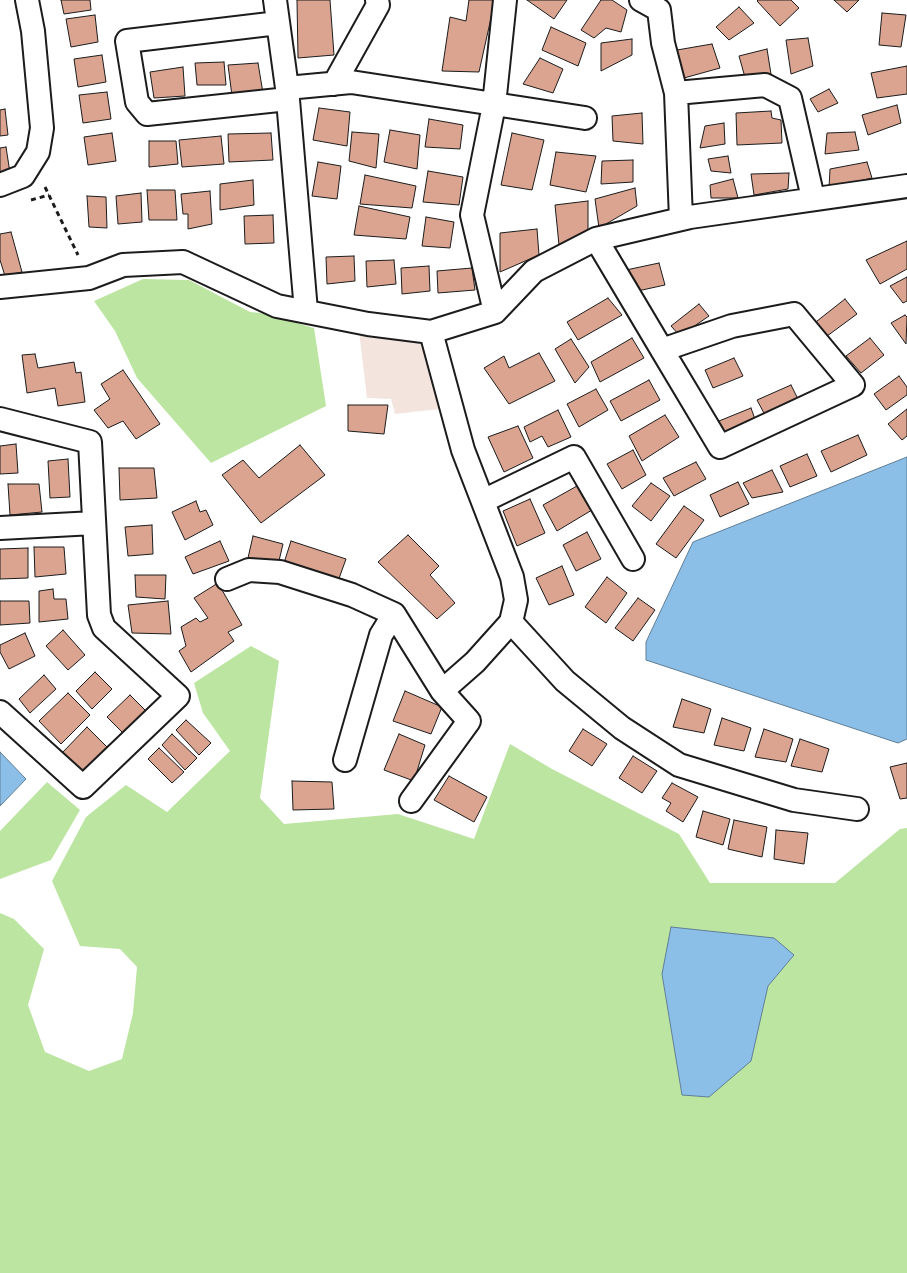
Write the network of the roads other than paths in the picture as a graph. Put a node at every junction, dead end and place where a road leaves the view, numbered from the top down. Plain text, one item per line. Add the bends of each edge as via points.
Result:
1 (27, 0) edge
2 (275, 0) edge
3 (378, 0) edge
4 (505, 0) edge
5 (641, 0) edge
6 (278, 24) junction
7 (334, 84) junction
8 (676, 93) junction
9 (287, 94) junction
10 (494, 105) junction
11 (585, 118) dead end
12 (0, 185) edge
13 (907, 186) edge
14 (813, 198) junction
15 (681, 219) junction
16 (596, 240) junction
17 (0, 287) edge
18 (306, 312) junction
19 (495, 312) junction
20 (431, 332) junction
21 (662, 350) junction
22 (0, 419) edge
23 (483, 501) junction
24 (94, 523) junction
25 (0, 528) edge
26 (633, 559) dead end
27 (227, 579) dead end
28 (394, 614) junction
29 (511, 622) junction
30 (442, 691) junction
31 (0, 712) edge
32 (345, 760) dead end
33 (411, 801) dead end
34 (857, 809) dead end

1 - 12 street via 42,128 38,152 23,176
2 - 6 street
3 - 7 street
4 - 10 street
5 - 8 street via 659,10 662,43
6 - 9 street
6 - 9 street via 127,41 137,102 147,114
7 - 9 street
7 - 10 street via 351,82
8 - 14 street via 765,85 790,98
8 - 15 street
9 - 18 street
10 - 11 street
10 - 19 street via 472,214
13 - 14 street
14 - 15 street
15 - 16 street
16 - 19 street via 534,271
16 - 21 street
17 - 18 street via 89,278 123,264 182,262 277,306
18 - 20 street
19 - 20 street
20 - 23 street via 463,450
21 - 21 street via 720,447 853,385 794,314 732,326
22 - 24 street via 90,442
23 - 26 street via 574,456
23 - 29 street via 512,577 516,600
24 - 25 street
24 - 31 street via 99,615 104,628 178,696 83,787
27 - 28 street via 249,570 280,572 352,595
28 - 30 street
28 - 32 street via 381,635
29 - 30 street via 475,662
29 - 34 street via 565,681 622,728 679,765 794,800
30 - 33 street via 469,720

